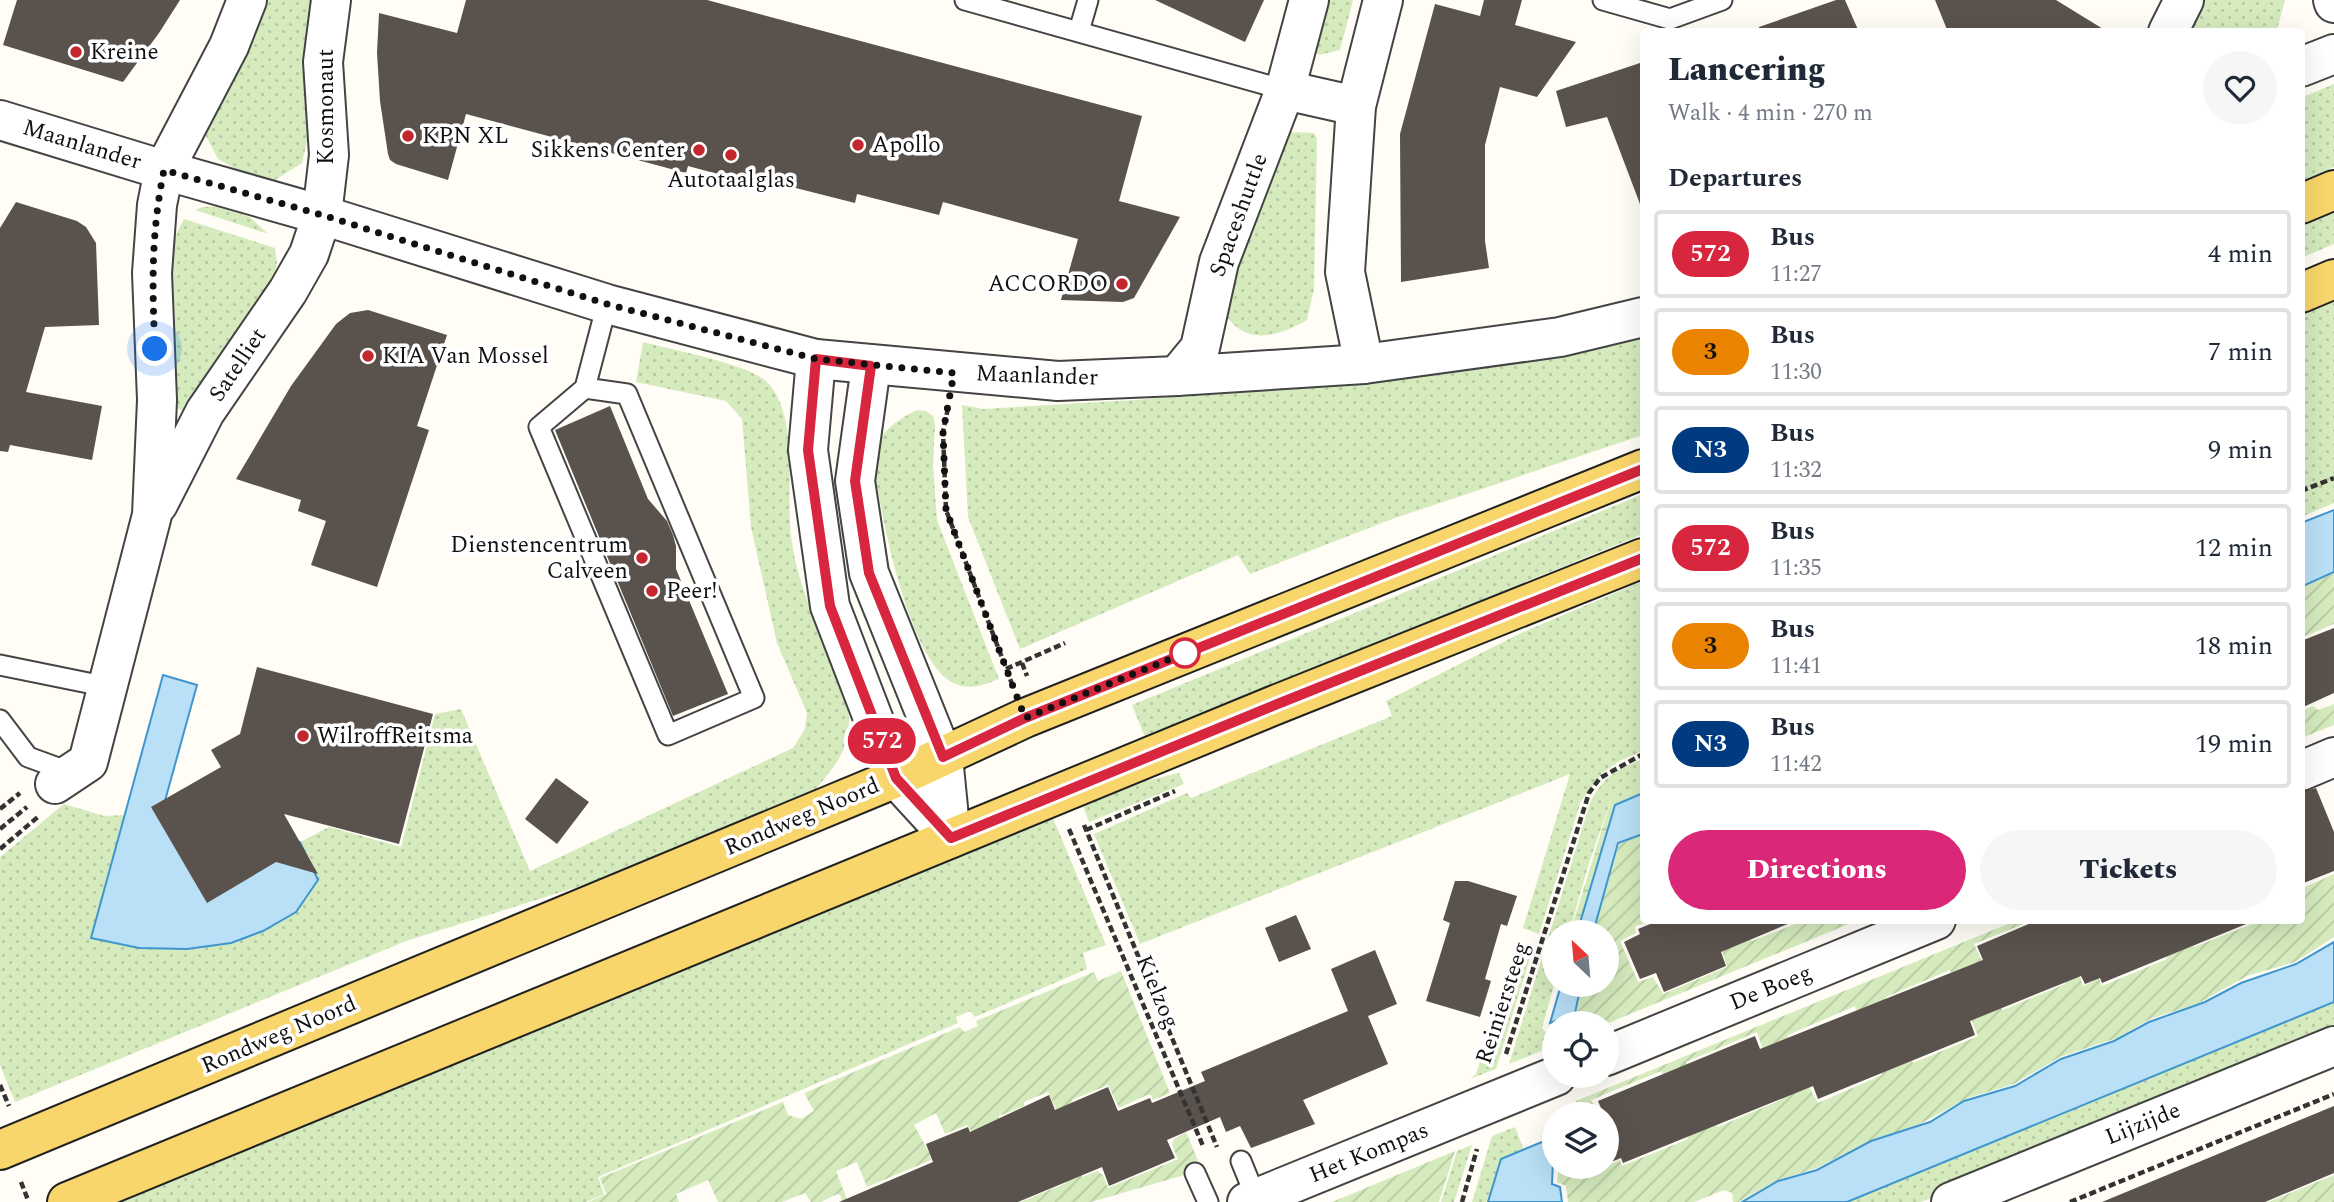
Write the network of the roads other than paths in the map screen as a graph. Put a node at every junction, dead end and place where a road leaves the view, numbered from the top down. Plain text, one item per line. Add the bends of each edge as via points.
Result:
1 (247, 0) edge
2 (331, 0) edge
3 (965, 0) edge
4 (1088, 0) edge
5 (1309, 0) edge
6 (1384, 0) edge
7 (1603, 0) edge
8 (1723, 0) edge
9 (2184, 0) edge
10 (2170, 28) edge
11 (1079, 31) junction
12 (2334, 54) edge
13 (2305, 65) edge
14 (1285, 90) junction
15 (1356, 106) junction
16 (0, 120) edge
17 (164, 170) junction
18 (2334, 190) edge
19 (2305, 202) edge
20 (322, 215) junction
21 (2334, 279) edge
22 (2305, 291) edge
23 (607, 304) junction
24 (1640, 318) edge
25 (816, 359) junction
26 (1364, 364) junction
27 (871, 366) junction
28 (1177, 376) junction
29 (584, 388) junction
30 (1640, 470) edge
31 (152, 515) junction
32 (1640, 559) edge
33 (0, 665) edge
34 (108, 687) junction
35 (0, 720) edge
36 (943, 757) junction
37 (2334, 757) edge
38 (2305, 769) edge
39 (64, 778) joint
40 (896, 778) junction
41 (951, 838) junction
42 (1926, 924) edge
43 (2334, 1046) edge
44 (1619, 1051) edge
45 (1542, 1082) edge
46 (0, 1150) edge
47 (1241, 1161) dead end
48 (1195, 1173) dead end
49 (1252, 1200) edge
50 (67, 1202) edge
51 (1208, 1202) edge
52 (1951, 1202) edge

1 - 17 street via 229,46
2 - 20 street, Kosmonaut via 323,62 329,155
3 - 11 lane
4 - 11 lane
5 - 14 street, Spaceshuttle
6 - 15 street
7 - 8 lane via 1670,19
9 - 10 street
11 - 14 lane
12 - 13 street
14 - 15 street
14 - 28 street, Spaceshuttle via 1219,262 1200,348
15 - 26 street via 1345,272
16 - 17 street, Maanlander
17 - 20 street, Maanlander
17 - 31 street, Satelliet via 152,273 157,400
18 - 19 main road
20 - 23 street, Maanlander
20 - 31 street, Satelliet via 309,254 205,412
21 - 22 main road
23 - 25 street, Maanlander
23 - 29 lane
24 - 26 street, Maanlander via 1560,337
25 - 27 street, Maanlander
25 - 40 street via 808,450 830,606
26 - 28 street, Maanlander
27 - 28 street, Maanlander via 1058,381
27 - 36 street via 855,481 869,573
29 - 29 lane via 539,427 668,734 754,698 627,394
30 - 36 main road, Rondweg Noord via 1025,718
31 - 34 street, Satelliet
32 - 41 main road
33 - 34 lane
34 - 39 street, Satelliet via 88,762
35 - 39 lane via 28,757
36 - 40 main road, Rondweg Noord
36 - 41 street
37 - 38 street
40 - 41 street
40 - 46 main road, Rondweg Noord
41 - 50 main road
42 - 44 street, De Boeg
43 - 52 street, Lijzijde
45 - 49 street, Het Kompas
47 - 49 lane
48 - 51 lane

